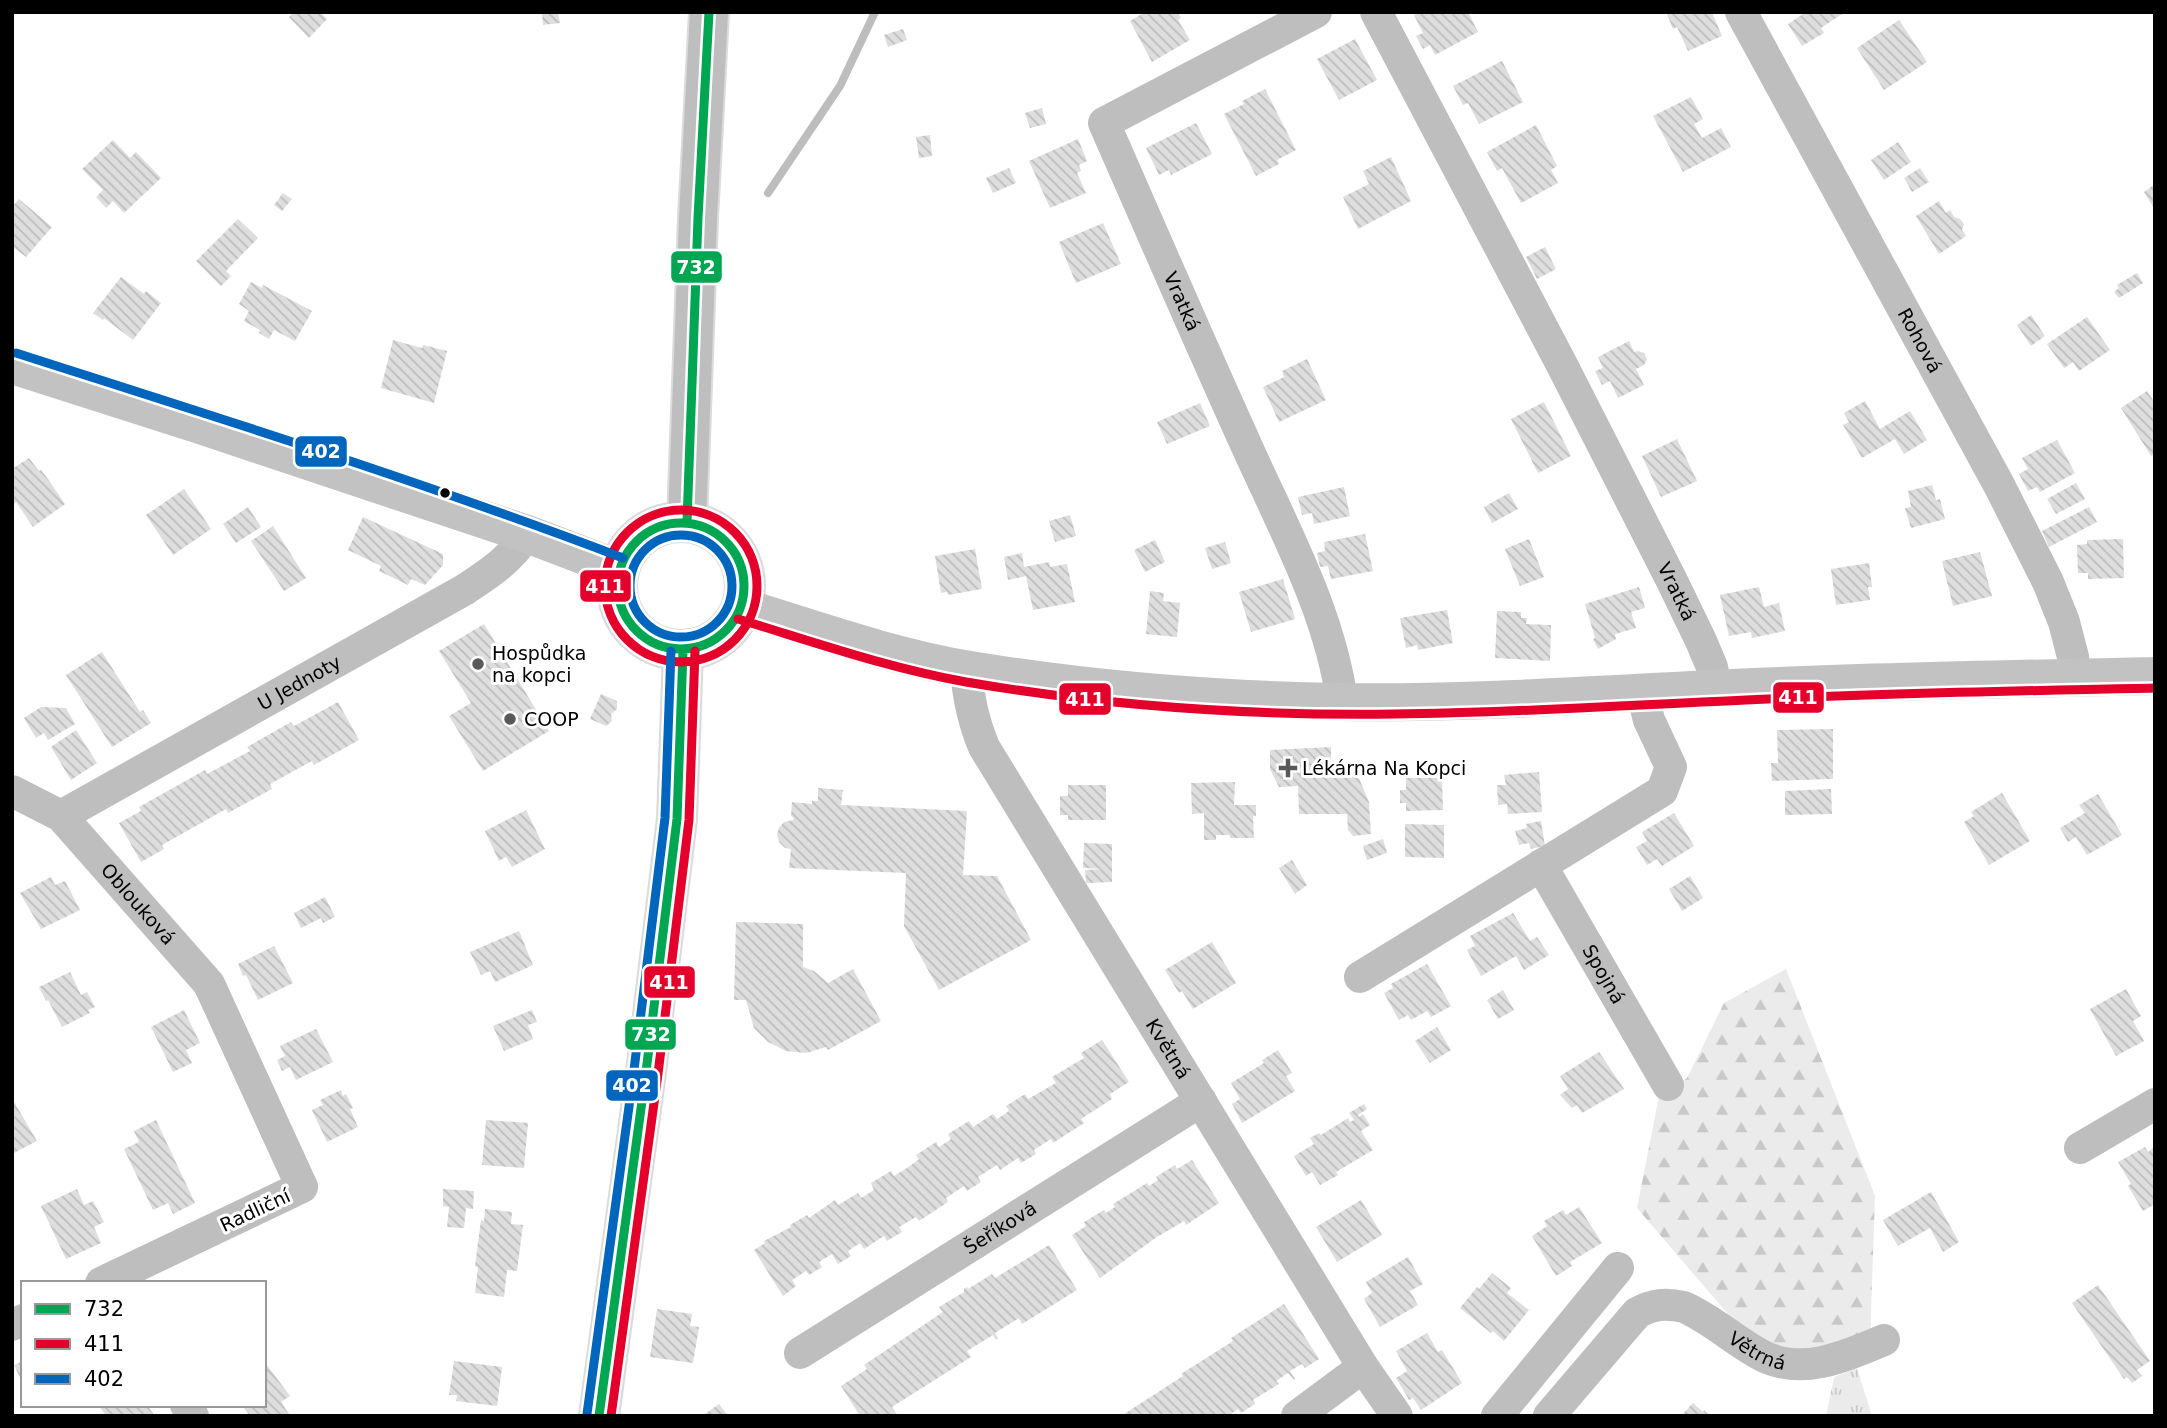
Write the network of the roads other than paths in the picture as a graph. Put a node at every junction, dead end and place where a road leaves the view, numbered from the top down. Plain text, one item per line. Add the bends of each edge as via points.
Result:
1 (709, 12) edge
2 (1316, 12) edge
3 (1376, 12) edge
4 (1741, 12) edge
5 (12, 365) edge
6 (687, 522) junction
7 (527, 534) junction
8 (619, 569) junction
9 (742, 607) junction
10 (683, 651) junction
11 (966, 669) junction
12 (2155, 677) edge
13 (2076, 678) junction
14 (1716, 688) junction
15 (1642, 692) junction
16 (1342, 702) junction
17 (12, 791) edge
18 (61, 816) junction
19 (1541, 864) junction
20 (1360, 977) dead end
21 (236, 1041) joint
22 (1668, 1085) dead end
23 (1201, 1101) junction
24 (2155, 1104) edge
25 (2080, 1148) dead end
26 (1618, 1268) dead end
27 (105, 1281) edge
28 (1884, 1340) dead end
29 (800, 1353) dead end
30 (1363, 1367) junction
31 (600, 1416) edge
32 (1297, 1416) edge
33 (1397, 1416) edge
34 (1497, 1416) edge
35 (1549, 1416) edge

1 - 6 main road
2 - 16 street, Vratká via 1104,123 1293,548 1328,642
3 - 14 street, Vratká via 1672,581 1702,641
4 - 13 street, Rohová via 2048,582 2064,622
5 - 7 street
6 - 8 main road via 649,531 633,543
6 - 9 main road via 714,531 735,551 745,578
7 - 8 street
7 - 18 street, U Jednoty via 507,561 464,590
8 - 10 main road via 618,599 630,626 654,645
9 - 10 main road via 727,631 703,647
9 - 11 street via 887,651
10 - 31 main road via 677,820
11 - 16 street via 1145,692
11 - 23 street, Květná via 968,699 984,747
12 - 13 street
13 - 14 street
14 - 15 street
15 - 16 street
15 - 19 street via 1649,720 1671,767 1662,790
17 - 18 street, Oblouková
18 - 21 street, Oblouková via 209,984
19 - 20 street
19 - 22 street, Spojná
21 - 27 street, Radliční via 302,1187
23 - 29 street, Šeříková
23 - 30 street, Květná
24 - 25 street
26 - 34 street
28 - 35 street, Větrná via 1833,1360 1791,1364 1763,1356 1684,1307 1659,1304 1637,1313
30 - 32 street
30 - 33 street, Květná

